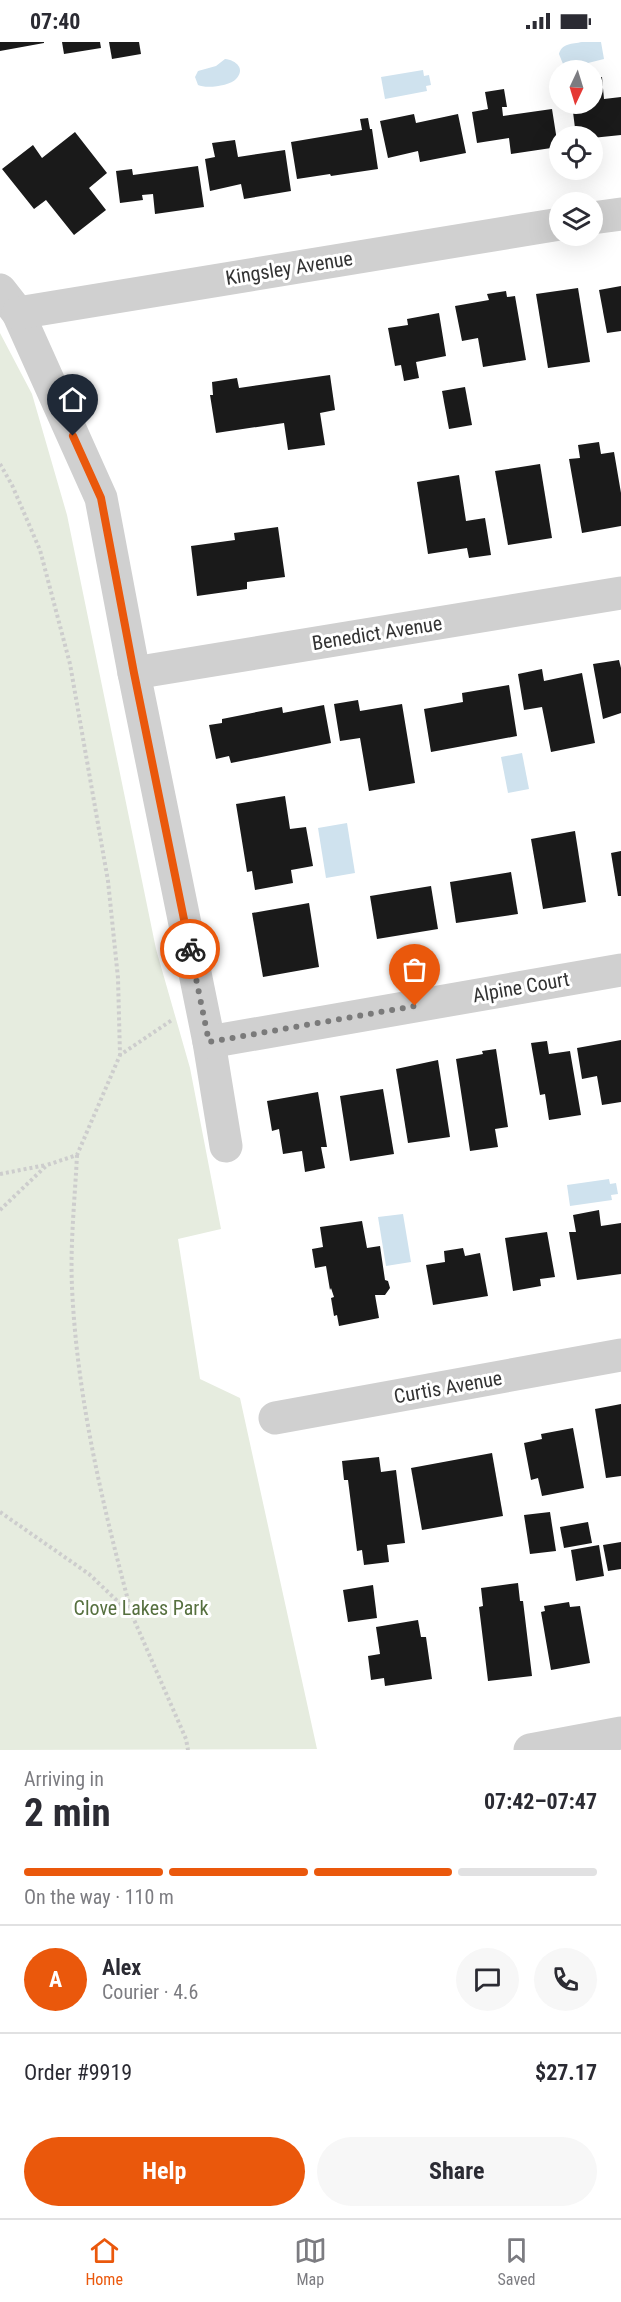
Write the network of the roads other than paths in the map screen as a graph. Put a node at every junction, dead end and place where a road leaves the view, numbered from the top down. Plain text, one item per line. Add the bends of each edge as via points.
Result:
1 (621, 214) edge
2 (603, 216) edge
3 (549, 226) edge
4 (9, 302) edge
5 (621, 593) edge
6 (134, 673) junction
7 (621, 970) edge
8 (209, 1042) junction
9 (226, 1146) dead end
10 (621, 1355) edge
11 (275, 1418) dead end
12 (621, 1733) edge
13 (530, 1750) edge

1 - 2 street
3 - 4 street, Kingsley Avenue
4 - 6 street via 101,498
5 - 6 street, Benedict Avenue
6 - 8 street
7 - 8 street, Alpine Court
8 - 9 street
10 - 11 street, Curtis Avenue
12 - 13 street

